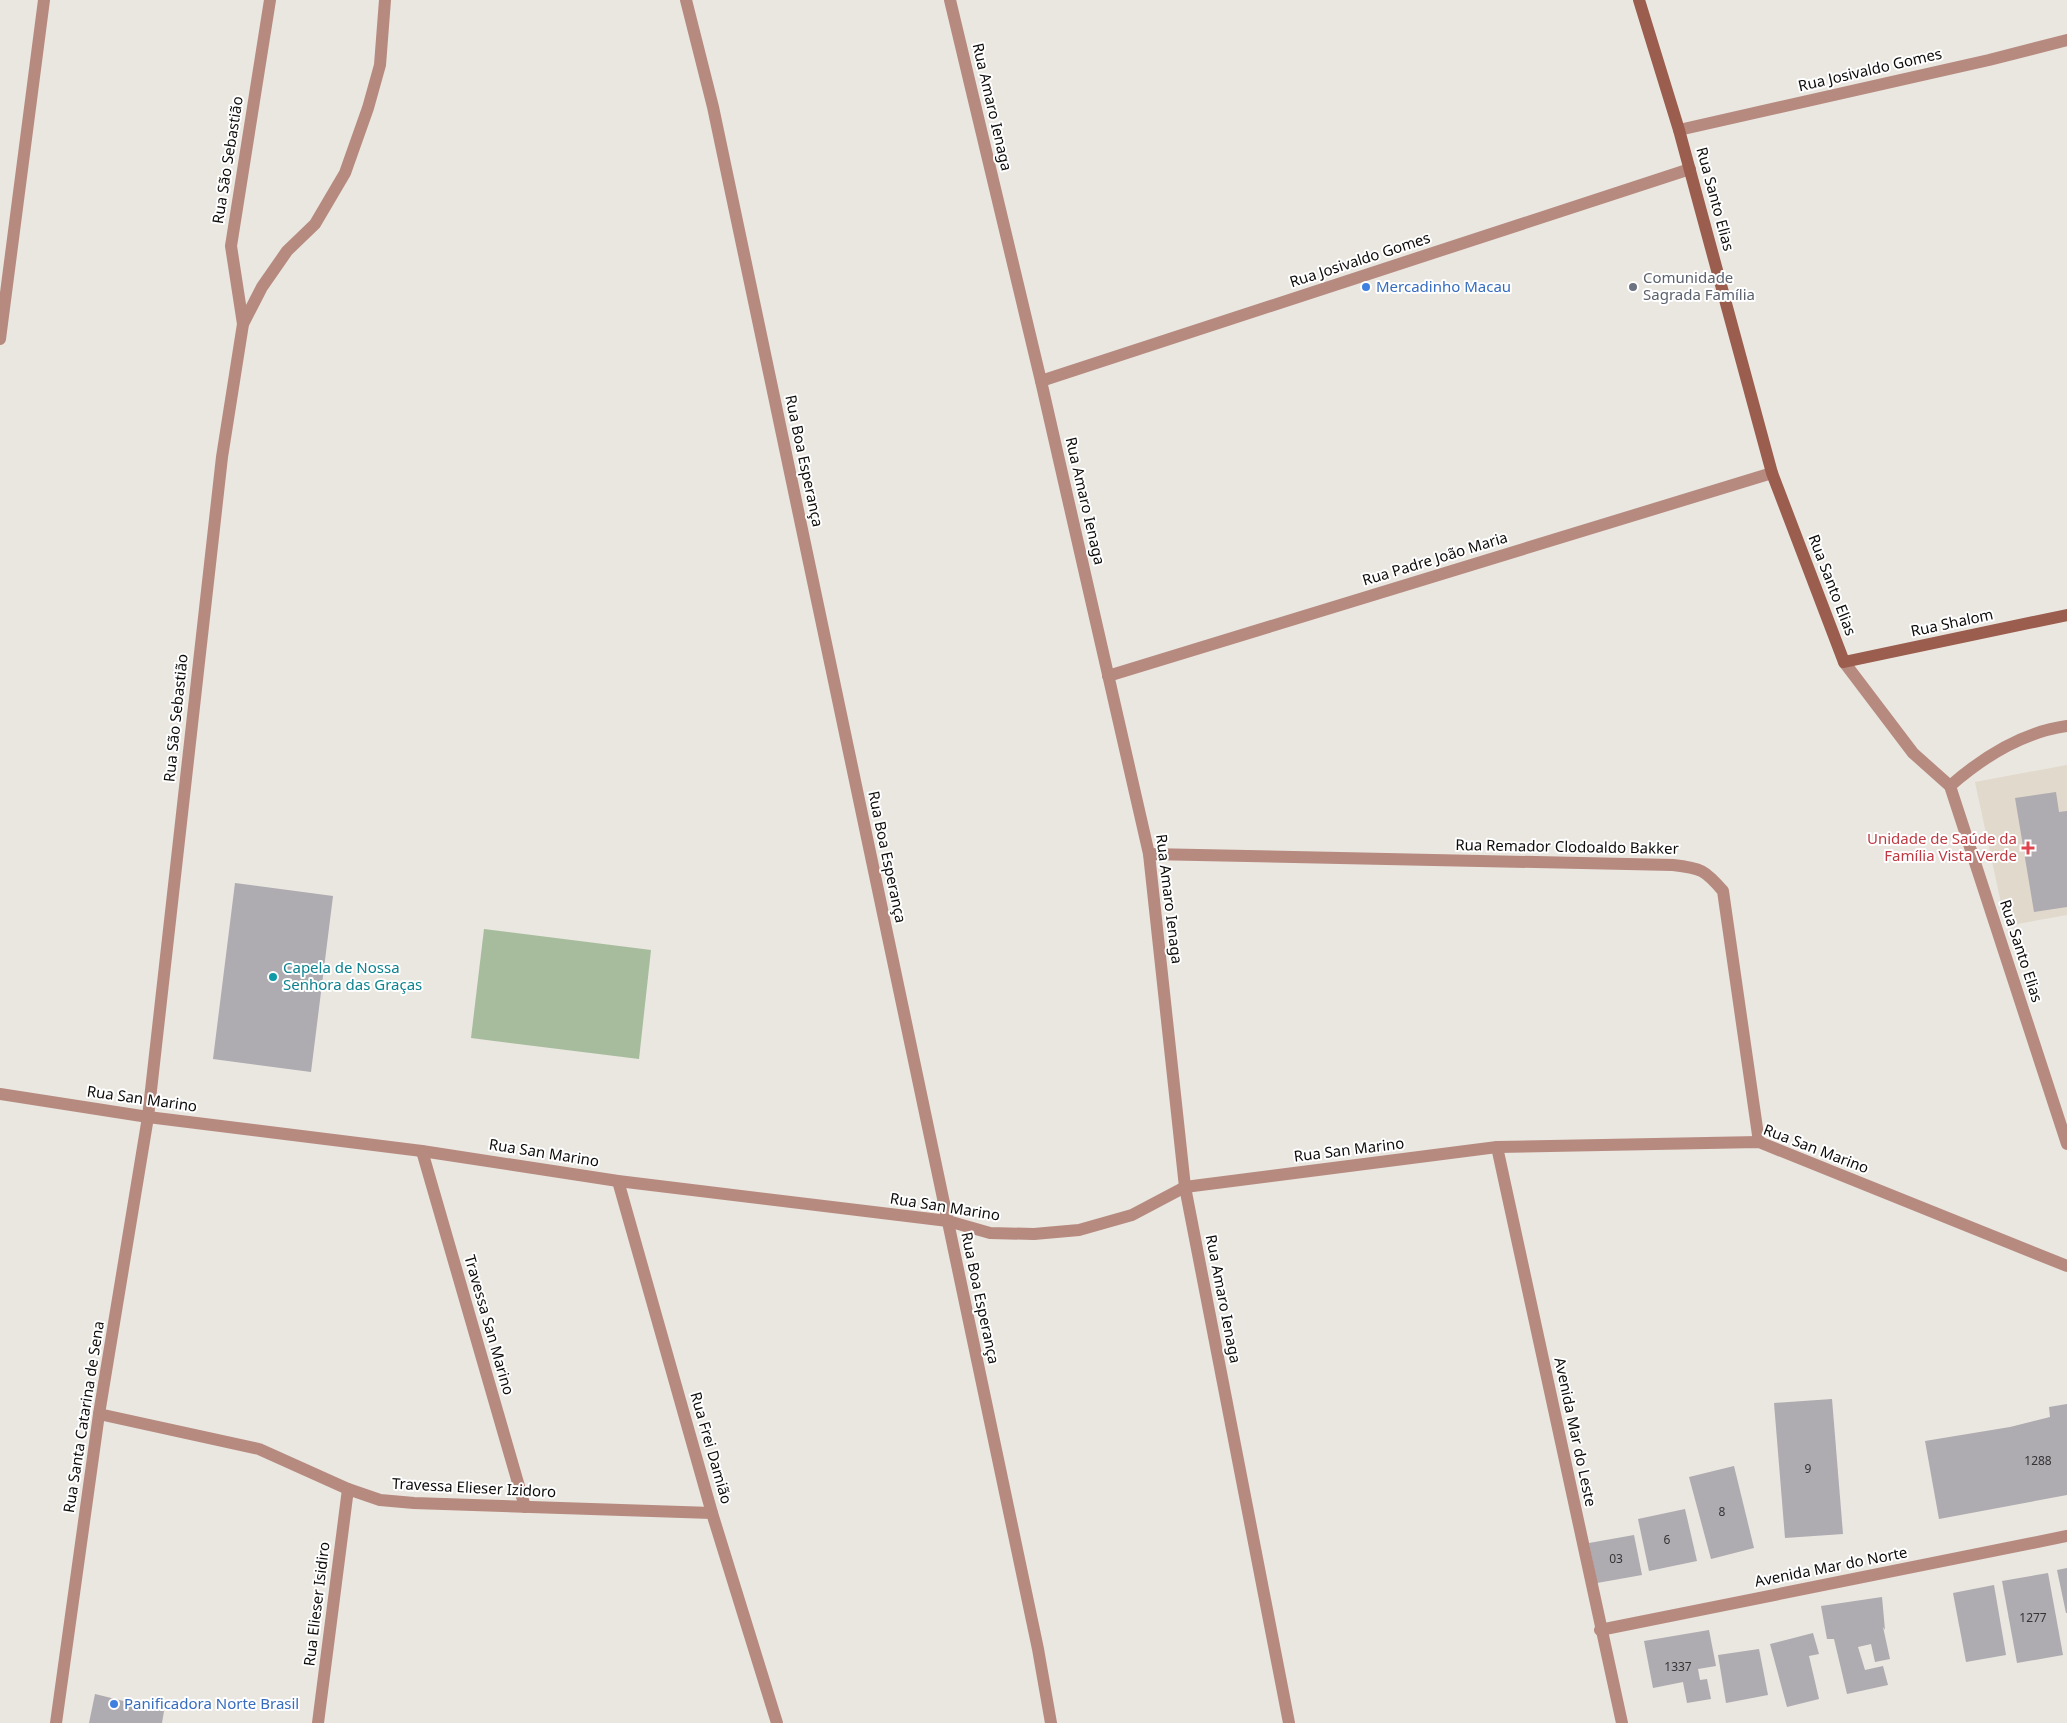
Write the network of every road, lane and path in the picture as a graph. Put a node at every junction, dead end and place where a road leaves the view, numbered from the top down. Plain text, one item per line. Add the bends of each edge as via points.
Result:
1 (44, 0) edge
2 (270, 0) edge
3 (385, 0) edge
4 (686, 0) edge
5 (950, 0) edge
6 (1639, 0) edge
7 (2067, 40) edge
8 (1679, 130) junction
9 (1690, 169) junction
10 (243, 324) junction
11 (0, 339) edge
12 (1041, 381) junction
13 (1772, 473) junction
14 (2067, 615) edge
15 (1844, 662) junction
16 (1108, 676) junction
17 (2067, 726) edge
18 (1950, 786) junction
19 (1149, 854) junction
20 (0, 1094) edge
21 (148, 1117) junction
22 (1759, 1142) junction
23 (2067, 1144) edge
24 (1497, 1147) junction
25 (422, 1151) junction
26 (618, 1181) junction
27 (1185, 1187) junction
28 (948, 1221) junction
29 (2067, 1266) edge
30 (99, 1414) junction
31 (348, 1489) junction
32 (526, 1507) junction
33 (712, 1512) junction
34 (2067, 1536) edge
35 (1600, 1630) junction
36 (56, 1723) edge
37 (318, 1723) edge
38 (777, 1723) edge
39 (1051, 1723) edge
40 (1289, 1723) edge
41 (1622, 1723) edge

1 - 11 street
2 - 10 street, Rua São Sebastião via 231,246
3 - 10 street, Rua São Sebastião via 380,65 345,173 315,224 287,251 262,287
4 - 28 street, Rua Boa Esperança via 713,107
5 - 12 street, Rua Amaro Ienaga
6 - 8 street, Rua Santo Elias
7 - 8 street, Rua Josivaldo Gomes
8 - 9 street, Rua Santo Elias
9 - 12 street, Rua Josivaldo Gomes
9 - 13 street, Rua Santo Elias
10 - 21 street, Rua São Sebastião via 222,457
12 - 16 street, Rua Amaro Ienaga
13 - 15 street, Rua Santo Elias
13 - 16 street, Rua Padre João Maria
14 - 15 street, Rua Shalom
15 - 18 street, Rua Santo Elias via 1913,753
16 - 19 street, Rua Amaro Ienaga
17 - 18 street via 2023,739 1993,753
18 - 23 street, Rua Santo Elias
19 - 22 street, Rua Remador Clodoaldo Bakker via 1694,867 1710,876 1723,892
19 - 27 street, Rua Amaro Ienaga
20 - 21 street, Rua San Marino
21 - 25 street, Rua San Marino
21 - 30 street, Rua Santa Catarina de Sena
22 - 24 street, Rua San Marino
22 - 29 street, Rua San Marino
24 - 27 street, Rua San Marino
24 - 35 street, Avenida Mar do Leste
25 - 26 street, Rua San Marino
25 - 32 street, Travessa San Marino
26 - 28 street, Rua San Marino
26 - 33 street, Rua Frei Damião
27 - 28 street, Rua San Marino via 1132,1216 1079,1230 990,1233
27 - 40 street, Rua Amaro Ienaga
28 - 39 street, Rua Boa Esperança
30 - 31 street, Travessa Elieser Izidoro via 259,1449
30 - 36 street, Rua Santa Catarina de Sena
31 - 32 street, Travessa Elieser Izidoro via 380,1500
31 - 37 street, Rua Elieser Isidiro
32 - 33 street, Travessa Elieser Izidoro
33 - 38 street, Rua Frei Damião
34 - 35 street, Avenida Mar do Norte
35 - 41 street, Avenida Mar do Leste

